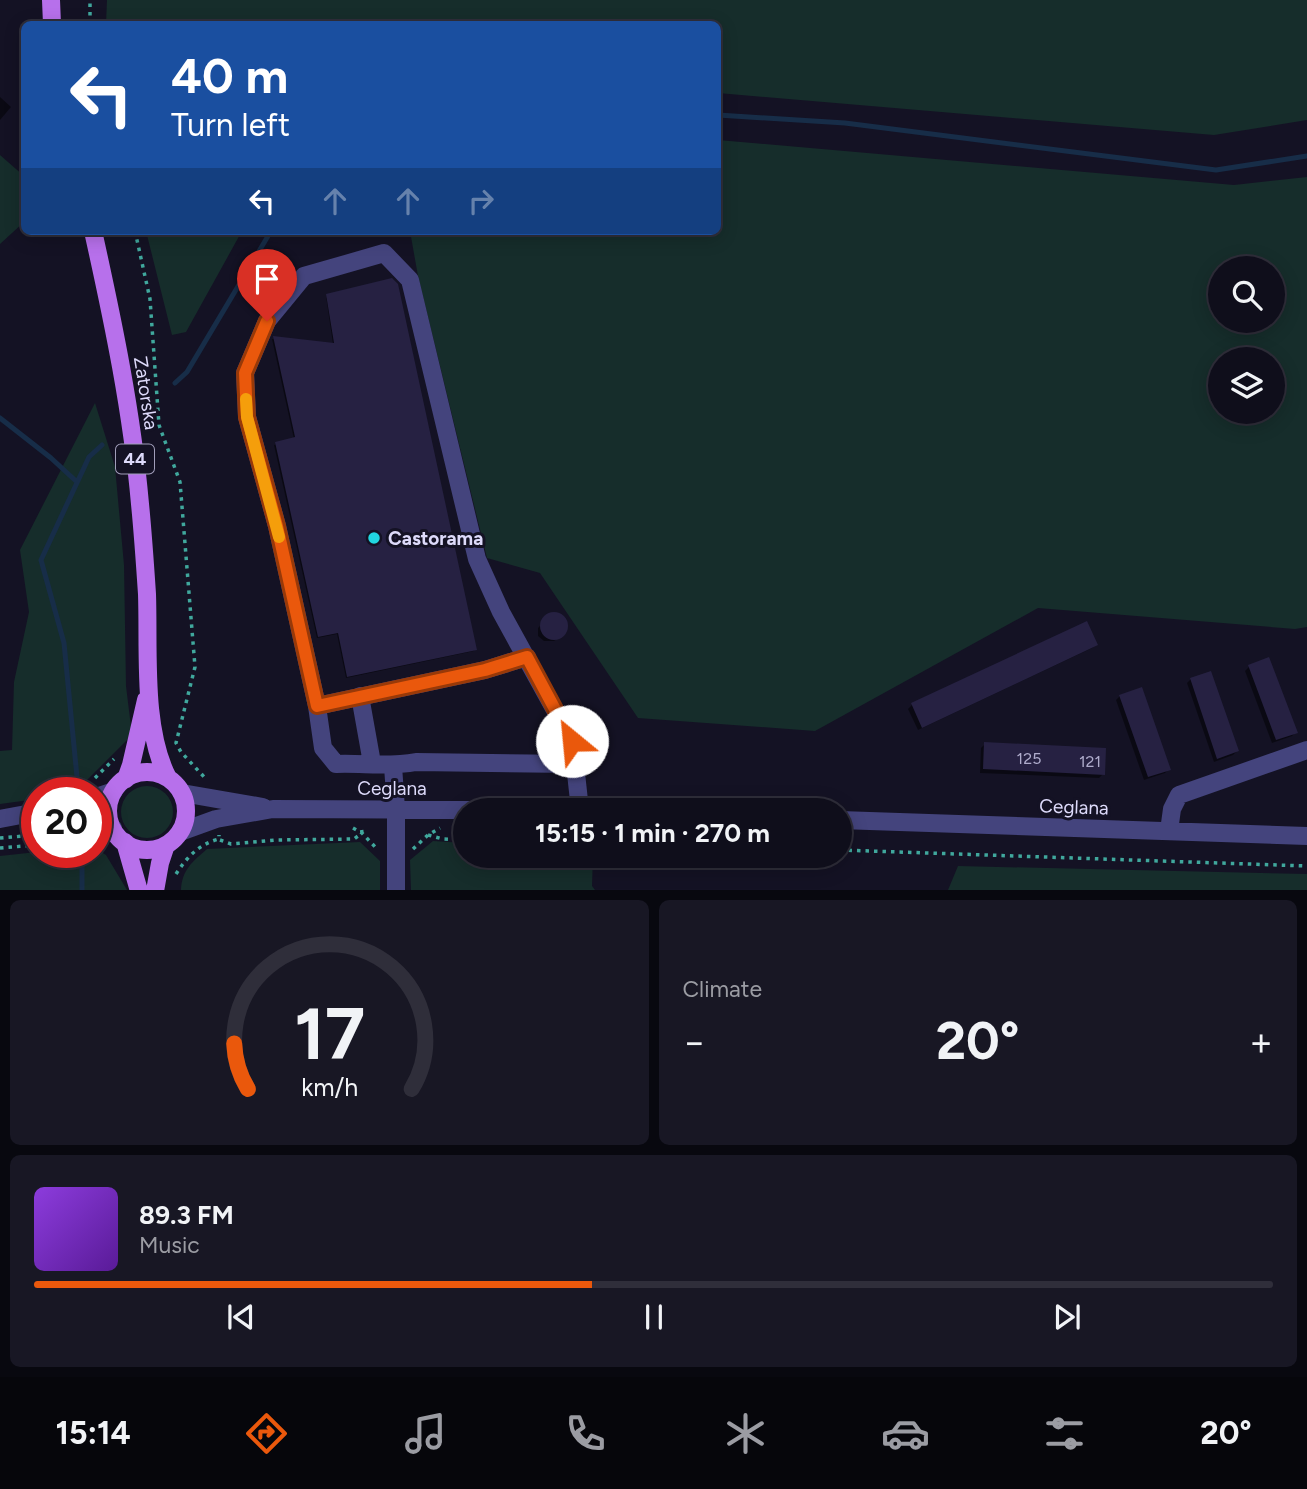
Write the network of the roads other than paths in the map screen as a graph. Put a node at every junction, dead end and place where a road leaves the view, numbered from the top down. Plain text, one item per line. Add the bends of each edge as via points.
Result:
1 (51, 0) edge
2 (52, 21) edge
3 (94, 235) edge
4 (527, 657) junction
5 (148, 690) junction
6 (360, 696) junction
7 (317, 706) junction
8 (1307, 750) edge
9 (372, 763) junction
10 (575, 764) junction
11 (393, 766) junction
12 (168, 778) junction
13 (112, 789) edge
14 (182, 793) junction
15 (579, 798) edge
16 (273, 809) junction
17 (396, 809) junction
18 (453, 809) edge
19 (21, 815) edge
20 (3, 819) edge
21 (21, 820) edge
22 (852, 820) edge
23 (1169, 831) junction
24 (180, 832) junction
25 (112, 833) edge
26 (1307, 836) edge
27 (125, 842) junction
28 (166, 845) junction
29 (139, 890) edge
30 (155, 890) edge
31 (396, 890) edge

1 - 2 main road
3 - 5 main road, Zatorska / 44 via 129,410 140,502
4 - 6 street
4 - 7 street via 477,559 410,280 384,253 304,276 267,321 245,373 247,417
4 - 10 street via 572,741
5 - 12 main road, Zatorska / 44 via 160,764
5 - 13 main road, Zatorska / 44 via 131,765
6 - 7 street
6 - 9 street
7 - 9 street via 323,748 336,764
8 - 23 street via 1179,795 1171,809
9 - 11 street
10 - 11 street via 416,762
10 - 15 street
11 - 17 street
12 - 13 main road via 146,772
12 - 14 main road, 44
14 - 16 street, Ceglana
14 - 24 main road via 186,813
16 - 17 street, Ceglana
16 - 24 street, Ceglana via 216,819
17 - 18 street, Ceglana
17 - 31 street
19 - 20 street
20 - 21 street
22 - 23 street, Ceglana
23 - 26 street, Ceglana
24 - 28 main road
25 - 27 main road, 44
27 - 28 main road via 145,849
27 - 29 main road, 44
28 - 30 main road

